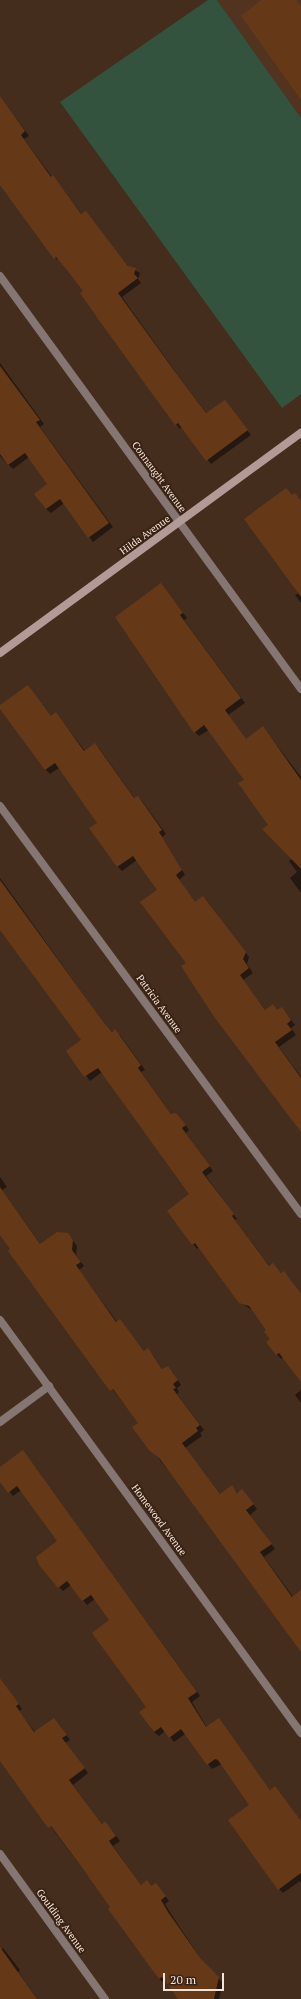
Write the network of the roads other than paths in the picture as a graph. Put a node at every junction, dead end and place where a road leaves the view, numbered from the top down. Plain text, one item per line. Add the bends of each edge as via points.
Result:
1 (0, 276) edge
2 (301, 433) edge
3 (180, 522) junction
4 (0, 653) edge
5 (301, 689) edge
6 (0, 806) edge
7 (299, 1208) edge
8 (0, 1320) edge
9 (49, 1386) junction
10 (0, 1422) edge
11 (301, 1733) edge
12 (0, 1854) edge
13 (105, 1999) edge

1 - 3 street, Connaught Avenue
2 - 3 street, Hilda Avenue
3 - 4 street, Hilda Avenue
3 - 5 street, Connaught Avenue
6 - 7 street, Patricia Avenue
8 - 9 street, Homewood Avenue
9 - 10 street
9 - 11 street, Homewood Avenue
12 - 13 street, Goulding Avenue

